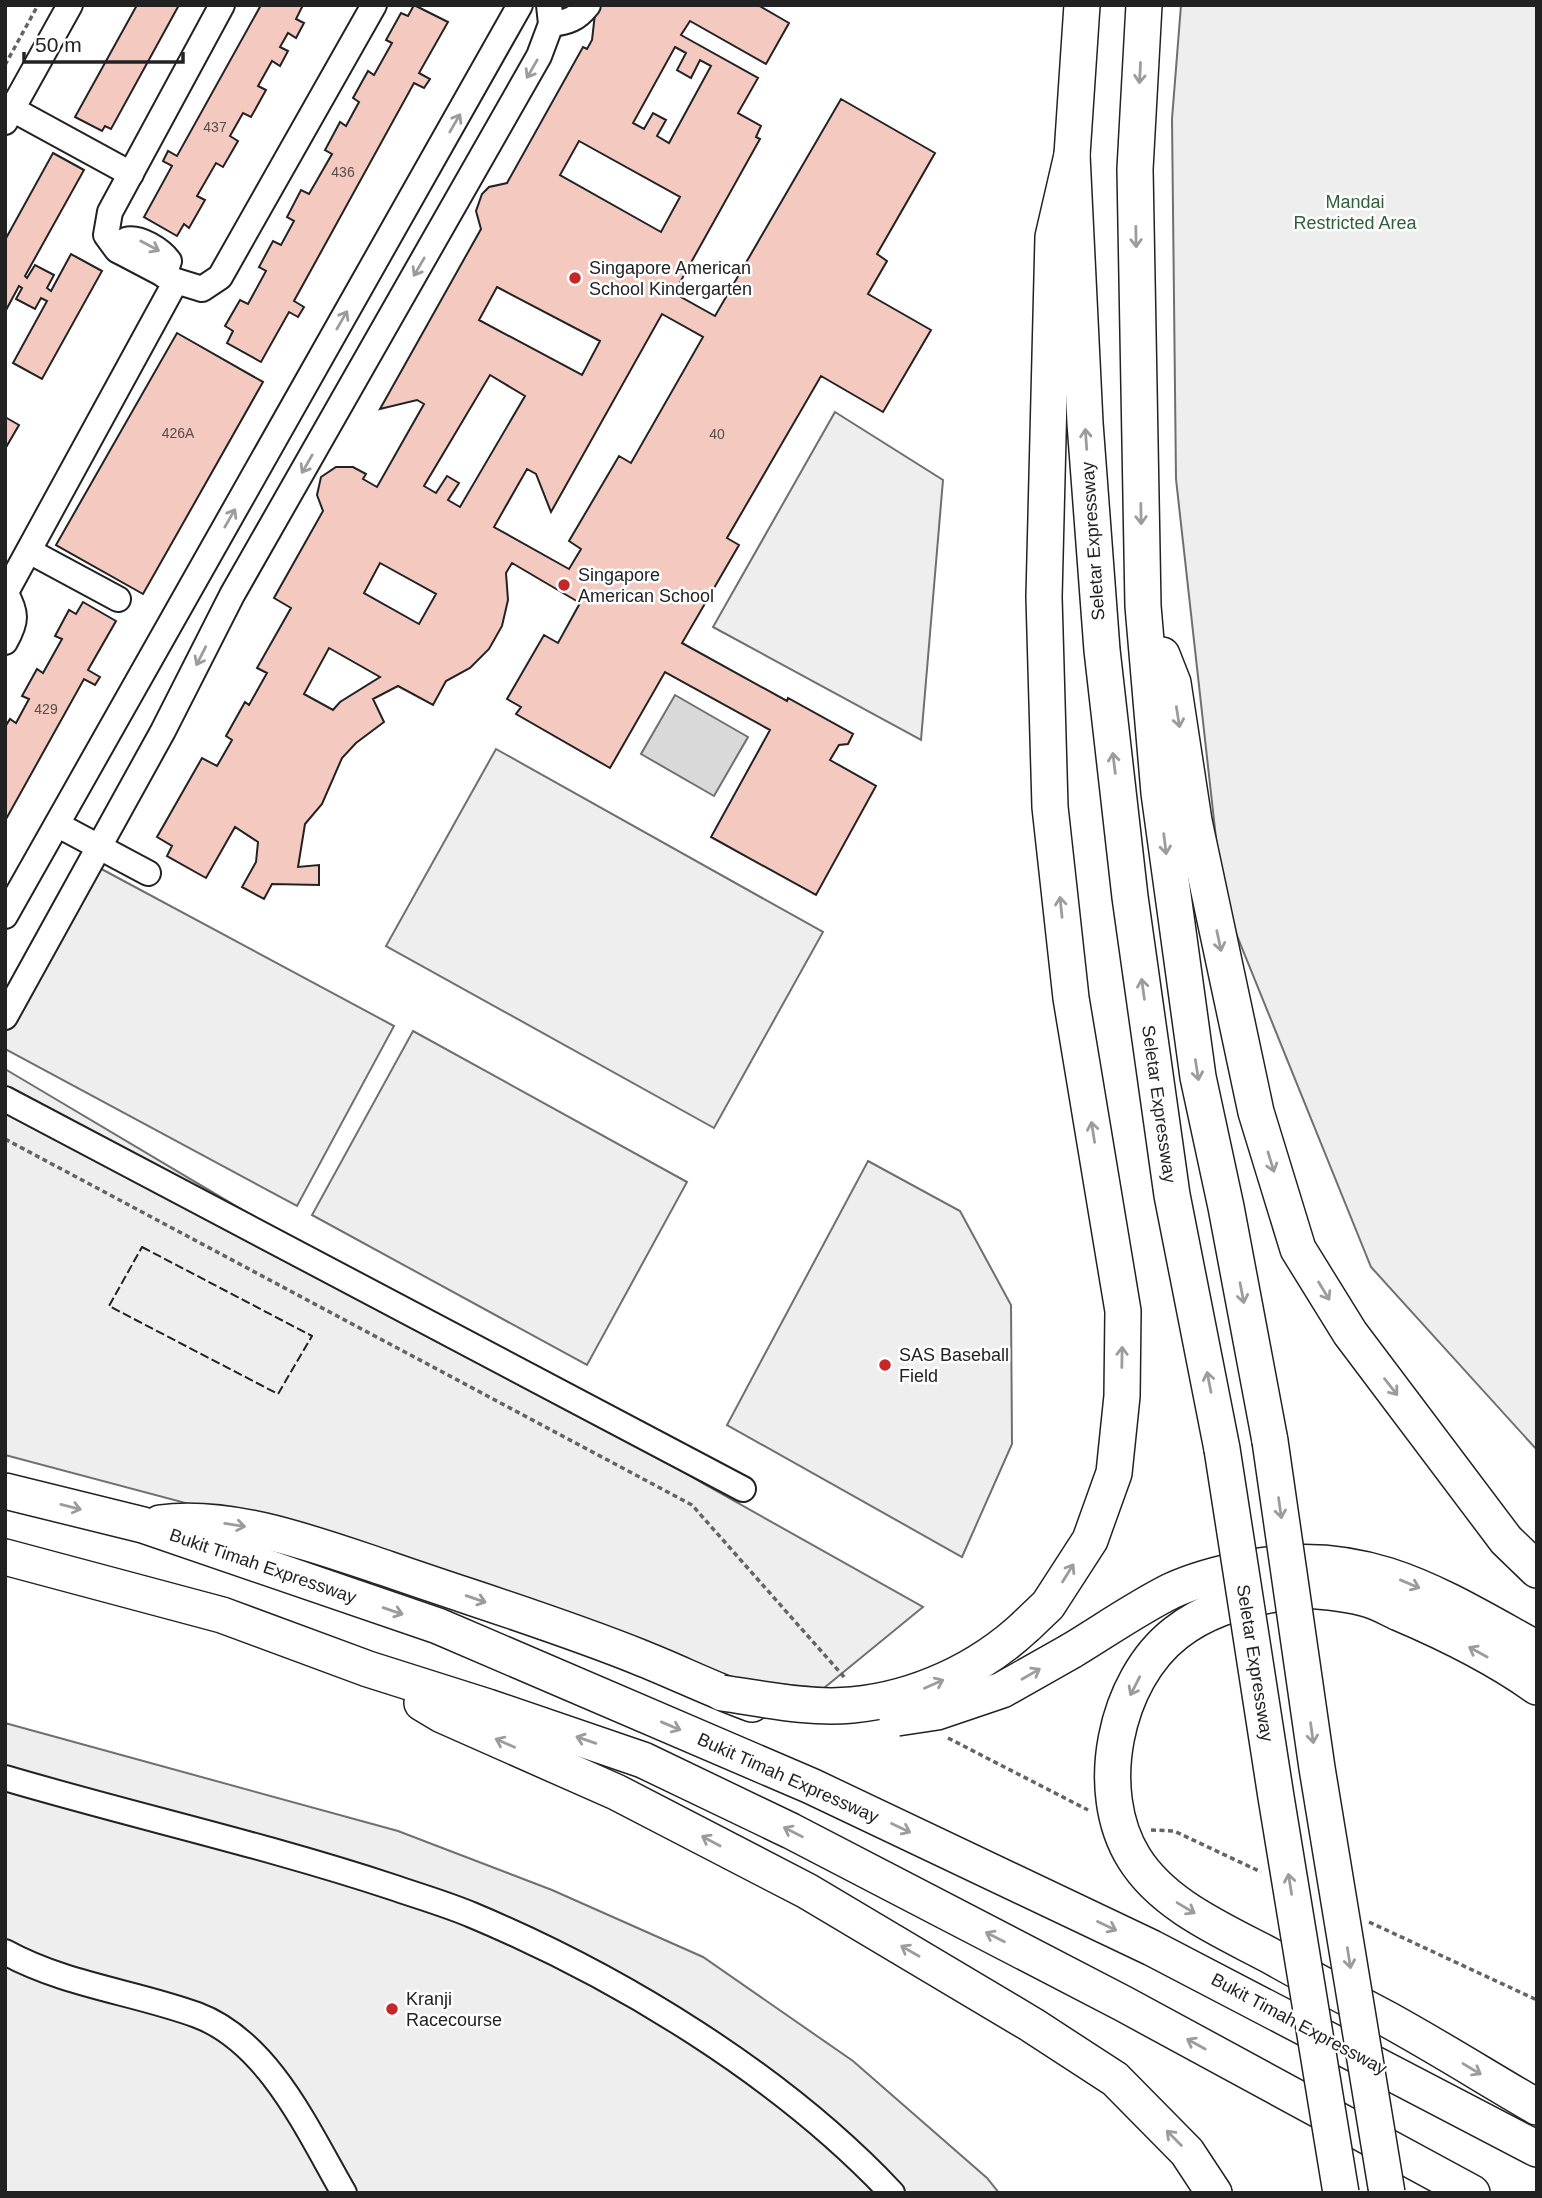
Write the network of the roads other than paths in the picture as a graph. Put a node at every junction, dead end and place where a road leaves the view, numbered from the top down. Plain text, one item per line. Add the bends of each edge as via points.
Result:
1 (70, 5) edge
2 (222, 5) edge
3 (374, 5) edge
4 (520, 5) edge
5 (588, 5) edge
6 (1082, 5) edge
7 (1144, 5) edge
8 (550, 15) edge
9 (9, 116) edge
10 (1072, 155) junction
11 (131, 174) junction
12 (170, 278) junction
13 (29, 551) junction
14 (196, 578) junction
15 (6, 592) edge
16 (232, 595) junction
17 (118, 599) dead end
18 (1143, 606) junction
19 (5, 642) edge
20 (58, 825) junction
21 (98, 847) junction
22 (148, 873) dead end
23 (5, 916) edge
24 (5, 1017) edge
25 (5, 1099) edge
26 (743, 1489) dead end
27 (5, 1491) edge
28 (1475, 1501) junction
29 (143, 1525) junction
30 (1537, 1543) edge
31 (5, 1557) edge
32 (1537, 1570) edge
33 (1537, 1649) edge
34 (368, 1669) junction
35 (1537, 1688) edge
36 (722, 1693) junction
37 (5, 1778) edge
38 (5, 1952) edge
39 (1537, 2108) edge
40 (1340, 2122) junction
41 (1537, 2149) edge
42 (344, 2193) edge
43 (892, 2193) edge
44 (1214, 2193) edge
45 (1341, 2193) edge
46 (1387, 2193) edge
47 (1445, 2193) edge
48 (1472, 2193) edge

1 - 9 street
2 - 11 street
3 - 12 street via 220,277 202,289
14 -> 4 street
5 - 8 street via 567,22
6 - 10 highway, Seletar Expressway
7 -> 18 highway via 1135,169
8 -> 16 street via 540,56
9 - 11 street
36 -> 10 highway, bridge via 850,1705 919,1691 962,1671 1004,1647 1048,1605 1090,1540 1114,1473 1122,1396 1123,1311 1071,998 1050,807 1044,597 1053,237
45 -> 10 highway, Seletar Expressway, bridge via 1222,1449 1172,1195 1130,897 1101,650
11 - 12 street via 110,212 106,235 119,251
12 - 13 street via 82,478
13 - 15 street
13 - 17 street
14 - 16 street
14 - 20 street
15 - 19 street via 15,614
16 -> 21 street
18 -> 28 highway via 1173,683 1194,821 1255,1112 1298,1249 1350,1333
18 -> 46 highway, bridge via 1159,793 1198,1077 1270,1441 1317,1768
20 - 21 street
20 - 23 street
21 - 22 street
21 - 24 street
25 - 26 street
27 -> 29 highway, Bukit Timah Expressway
28 - 30 highway via 1512,1518
28 - 32 highway
29 -> 36 highway via 219,1522 343,1554 552,1625
29 -> 41 highway, Bukit Timah Expressway via 438,1626 811,1786 1152,1948
31 - 34 highway via 222,1615
36 -> 33 highway, bridge via 804,1717 851,1720 937,1712 1002,1690 1171,1591 1219,1573 1271,1563 1345,1564 1385,1574 1446,1600
40 -> 34 highway via 841,1856 643,1760
44 -> 34 highway via 1187,2152 1115,2079 1021,2018 807,1891 616,1791 442,1715
35 -> 39 highway via 1434,1628 1364,1598 1295,1590 1227,1604 1176,1633 1137,1681 1123,1712 1112,1771 1121,1831 1134,1858 1174,1900
37 - 43 street via 327,1866 470,1914 528,1941 663,2011 785,2096
38 - 42 street via 52,1973 199,2016 230,2034 278,2083
40 - 47 highway
40 - 48 highway

